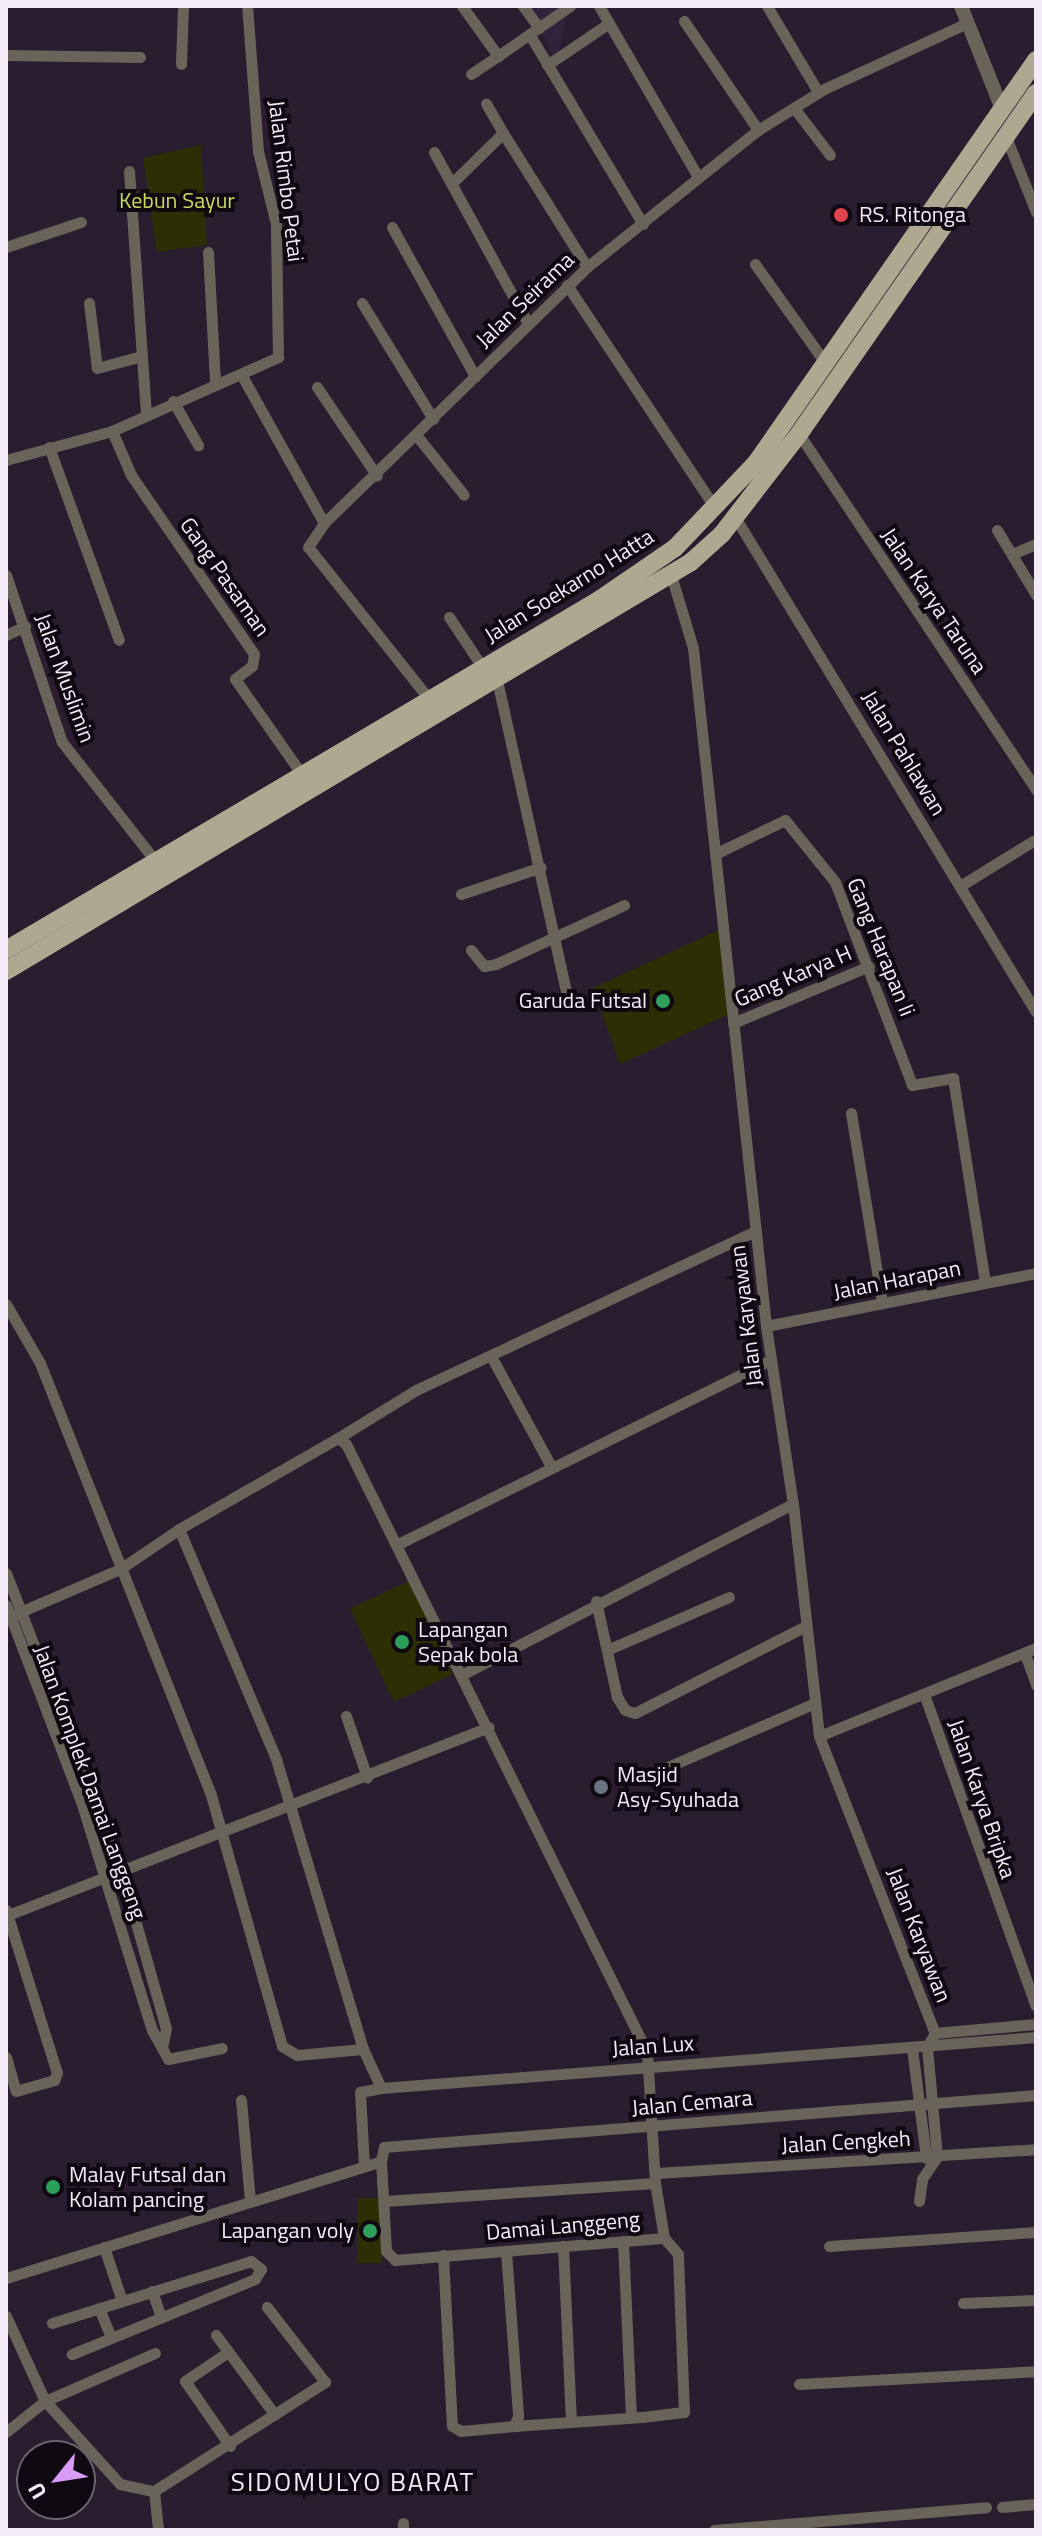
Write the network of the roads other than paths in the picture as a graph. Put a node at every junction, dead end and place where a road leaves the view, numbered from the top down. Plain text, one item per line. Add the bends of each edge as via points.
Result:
1 (183, 6) edge
2 (247, 6) edge
3 (462, 6) edge
4 (523, 6) edge
5 (570, 6) edge
6 (599, 6) edge
7 (767, 6) edge
8 (961, 6) edge
9 (684, 21) dead end
10 (609, 23) junction
11 (967, 23) junction
12 (535, 33) junction
13 (6, 55) edge
14 (498, 56) junction
15 (140, 57) dead end
16 (1036, 60) edge
17 (181, 64) dead end
18 (547, 65) junction
19 (471, 74) dead end
20 (818, 92) junction
21 (1036, 93) edge
22 (486, 103) dead end
23 (794, 108) junction
24 (1002, 109) junction
25 (758, 130) junction
26 (503, 133) junction
27 (1006, 137) junction
28 (434, 152) dead end
29 (830, 155) dead end
30 (129, 171) dead end
31 (698, 177) junction
32 (453, 182) junction
33 (1036, 212) edge
34 (81, 222) dead end
35 (643, 224) junction
36 (392, 227) dead end
37 (6, 247) edge
38 (208, 252) dead end
39 (755, 264) dead end
40 (587, 267) junction
41 (567, 285) junction
42 (89, 303) dead end
43 (362, 303) dead end
44 (527, 322) junction
45 (831, 356) junction
46 (138, 357) junction
47 (852, 360) junction
48 (241, 374) junction
49 (475, 376) junction
50 (215, 383) junction
51 (317, 387) dead end
52 (173, 401) junction
53 (146, 412) junction
54 (433, 419) junction
55 (112, 431) junction
56 (799, 434) junction
57 (417, 436) junction
58 (198, 445) dead end
59 (49, 447) junction
60 (7, 458) edge
61 (377, 476) junction
62 (464, 495) dead end
63 (715, 508) junction
64 (735, 517) junction
65 (324, 523) junction
66 (997, 530) dead end
67 (1036, 544) edge
68 (1012, 554) junction
69 (6, 575) edge
70 (671, 575) junction
71 (1036, 595) edge
72 (449, 617) dead end
73 (25, 626) junction
74 (6, 635) edge
75 (119, 640) dead end
76 (490, 674) junction
77 (429, 699) junction
78 (303, 776) junction
79 (1036, 790) edge
80 (221, 822) junction
81 (1033, 841) dead end
82 (228, 842) junction
83 (715, 854) junction
84 (157, 863) junction
85 (541, 867) junction
86 (960, 886) junction
87 (461, 894) dead end
88 (624, 905) dead end
89 (555, 934) junction
90 (6, 950) edge
91 (471, 950) dead end
92 (869, 966) junction
93 (6, 971) edge
94 (568, 1001) dead end
95 (1036, 1012) edge
96 (733, 1023) junction
97 (851, 1113) dead end
98 (756, 1231) junction
99 (1036, 1273) edge
100 (985, 1283) junction
101 (882, 1303) junction
102 (6, 1304) edge
103 (766, 1326) junction
104 (492, 1358) junction
105 (770, 1360) junction
106 (338, 1438) junction
107 (552, 1468) junction
108 (793, 1504) junction
109 (179, 1529) junction
110 (398, 1544) junction
111 (120, 1569) junction
112 (6, 1573) edge
113 (729, 1597) dead end
114 (596, 1601) junction
115 (11, 1613) edge
116 (804, 1627) junction
117 (607, 1650) junction
118 (1030, 1651) edge
119 (463, 1674) junction
120 (1036, 1685) edge
121 (924, 1694) junction
122 (815, 1703) junction
123 (61, 1714) junction
124 (346, 1716) dead end
125 (47, 1719) junction
126 (489, 1727) junction
127 (819, 1736) junction
128 (647, 1776) dead end
129 (367, 1777) junction
130 (291, 1807) junction
131 (224, 1831) junction
132 (122, 1874) junction
133 (107, 1879) junction
134 (7, 1912) edge
135 (142, 1942) junction
136 (127, 1944) junction
137 (1036, 2006) edge
138 (1036, 2024) edge
139 (935, 2033) junction
140 (1036, 2037) edge
141 (163, 2044) junction
142 (927, 2047) junction
143 (222, 2048) dead end
144 (912, 2048) junction
145 (363, 2049) junction
146 (6, 2057) edge
147 (648, 2066) junction
148 (381, 2088) junction
149 (1036, 2095) edge
150 (241, 2100) dead end
151 (933, 2102) junction
152 (919, 2103) junction
153 (653, 2126) junction
154 (1036, 2149) edge
155 (932, 2157) junction
156 (381, 2161) junction
157 (364, 2165) junction
158 (656, 2178) junction
159 (250, 2201) junction
160 (385, 2201) junction
161 (919, 2201) dead end
162 (1036, 2232) edge
163 (664, 2238) junction
164 (623, 2241) junction
165 (563, 2246) junction
166 (829, 2246) dead end
167 (104, 2247) junction
168 (506, 2251) junction
169 (443, 2255) junction
170 (6, 2278) edge
171 (152, 2291) junction
172 (1036, 2300) edge
173 (122, 2301) junction
174 (963, 2303) dead end
175 (267, 2307) dead end
176 (99, 2308) junction
177 (6, 2316) edge
178 (161, 2317) junction
179 (52, 2323) dead end
180 (216, 2335) dead end
181 (111, 2338) junction
182 (228, 2352) junction
183 (155, 2353) dead end
184 (72, 2354) dead end
185 (1036, 2371) edge
186 (799, 2384) dead end
187 (45, 2401) junction
188 (275, 2415) junction
189 (631, 2417) junction
190 (571, 2421) junction
191 (514, 2426) junction
192 (6, 2432) edge
193 (230, 2446) junction
194 (154, 2491) junction
195 (1036, 2504) edge
196 (986, 2507) dead end
197 (1002, 2507) dead end
198 (811, 2525) edge
199 (158, 2530) edge
200 (714, 2530) edge

1 - 17 street
2 - 48 street, Jalan Rimbo Petai via 258,151 276,224 281,348 272,364
3 - 14 street
4 - 12 street
5 - 12 street
6 - 10 street
7 - 20 street
8 - 11 street
9 - 25 street
10 - 18 street
10 - 31 street
11 - 20 street, Jalan Seirama
11 - 24 street
12 - 14 street
12 - 18 street
13 - 15 street
14 - 19 street
16 - 24 main road, Jalan Soekarno Hatta
18 - 35 street
20 - 23 street, Jalan Seirama
21 - 27 main road, Jalan Soekarno Hatta
22 - 26 street
23 - 25 street, Jalan Seirama
23 - 29 street
24 - 45 main road, Jalan Soekarno Hatta
25 - 31 street, Jalan Seirama
26 - 32 street
26 - 40 street
27 - 33 street
27 - 47 main road, Jalan Soekarno Hatta
28 - 32 street
30 - 46 street
31 - 35 street, Jalan Seirama
32 - 44 street
34 - 37 street
35 - 40 street, Jalan Seirama
36 - 49 street
38 - 50 street
39 - 45 street
40 - 41 street, Jalan Seirama
41 - 44 street, Jalan Seirama
41 - 63 street
42 - 46 street via 97,368
43 - 54 street
44 - 49 street, Jalan Seirama
45 - 47 main road
45 - 63 main road, Jalan Soekarno Hatta via 756,463
46 - 53 street
47 - 56 main road, Jalan Soekarno Hatta
48 - 50 street, Jalan Rimbo Petai
48 - 65 street
49 - 54 street, Jalan Seirama
50 - 52 street, Jalan Rimbo Petai
51 - 61 street
52 - 53 street, Jalan Rimbo Petai
52 - 58 street
53 - 55 street, Jalan Rimbo Petai
54 - 57 street, Jalan Seirama
55 - 59 street, Jalan Rimbo Petai
55 - 78 street, Gang Pasaman via 131,475 254,654 252,666 235,679
56 - 64 main road, Jalan Soekarno Hatta
56 - 79 street, Jalan Karya Taruna
57 - 61 street, Jalan Seirama
57 - 62 street
59 - 60 street, Jalan Rimbo Petai
59 - 75 street
61 - 65 street, Jalan Seirama
63 - 76 main road, Jalan Soekarno Hatta via 663,558
64 - 70 main road, Jalan Soekarno Hatta
64 - 86 street, Jalan Pahlawan
65 - 77 street via 308,547
66 - 68 street
67 - 68 street
68 - 71 street
69 - 73 street, Jalan Muslimin
70 - 76 main road, Jalan Soekarno Hatta
70 - 83 street, Jalan Karyawan via 693,648
72 - 76 street
73 - 74 street
73 - 84 street, Jalan Muslimin via 62,742
76 - 77 main road, Jalan Soekarno Hatta
76 - 82 main road, Jalan Soekarno Hatta
76 - 85 street
77 - 78 main road, Jalan Soekarno Hatta
78 - 80 main road, Jalan Soekarno Hatta
80 - 82 main road
80 - 84 main road, Jalan Soekarno Hatta
81 - 86 street
82 - 93 main road, Jalan Soekarno Hatta
83 - 92 street, Gang Harapan Ii via 790,822 835,882
83 - 96 street, Jalan Karyawan
84 - 90 main road, Jalan Soekarno Hatta
85 - 87 street
85 - 89 street
86 - 95 street, Jalan Pahlawan
88 - 89 street
89 - 91 street via 496,964 484,966
89 - 94 street
92 - 96 street, Gang Karya H
92 - 100 street, Gang Harapan Ii via 914,1086 953,1078
96 - 98 street, Jalan Karyawan
97 - 101 street
98 - 103 street, Jalan Karyawan
98 - 104 street
99 - 100 street, Jalan Harapan
100 - 101 street, Jalan Harapan
101 - 103 street, Jalan Harapan
102 - 111 street via 40,1363
103 - 105 street, Jalan Karyawan
104 - 106 street via 416,1390
104 - 107 street
105 - 107 street
105 - 108 street, Jalan Karyawan
106 - 109 street
106 - 110 street via 354,1457
107 - 110 street
108 - 114 street
108 - 116 street, Jalan Karyawan
109 - 111 street
109 - 130 street via 276,1759
110 - 119 street
111 - 115 street
111 - 131 street
112 - 115 street, Jalan Komplek Damai Langgeng
113 - 117 street
114 - 117 street
114 - 119 street
115 - 123 street, Jalan Komplek Damai Langgeng
115 - 125 street, Jalan Komplek Damai Langgeng
116 - 117 street via 635,1713 625,1710 617,1697
116 - 122 street, Jalan Karyawan
118 - 120 street
118 - 121 street
119 - 126 street
121 - 127 street
121 - 137 street, Jalan Karya Bripka
122 - 127 street, Jalan Karyawan
122 - 128 street
123 - 125 street
123 - 132 street, Jalan Komplek Damai Langgeng
124 - 129 street
125 - 133 street, Jalan Komplek Damai Langgeng
126 - 129 street
126 - 147 street via 647,2052
127 - 139 street, Jalan Karyawan
129 - 130 street
130 - 131 street
130 - 145 street
131 - 132 street
131 - 145 street via 282,2046 297,2055
132 - 133 street
132 - 135 street, Jalan Komplek Damai Langgeng
133 - 134 street
133 - 136 street, Jalan Komplek Damai Langgeng
134 - 146 street via 57,2073 54,2080 16,2091
135 - 136 street
135 - 141 street, Jalan Komplek Damai Langgeng via 166,2028
136 - 141 street, Jalan Komplek Damai Langgeng via 152,2030
138 - 139 street, Jalan Karyawan
139 - 142 street, Jalan Karyawan
140 - 142 street
141 - 143 street via 168,2059
142 - 144 street, Jalan Lux
142 - 151 street
144 - 147 street, Jalan Lux
144 - 152 street
145 - 148 street
147 - 148 street, Jalan Lux
147 - 153 street
148 - 157 street via 360,2092
149 - 151 street, Jalan Cemara
150 - 159 street
151 - 152 street, Jalan Cemara
151 - 155 street
152 - 153 street, Jalan Cemara
152 - 155 street
153 - 156 street, Jalan Cemara via 384,2147
153 - 158 street
154 - 155 street, Jalan Cengkeh
155 - 158 street, Jalan Cengkeh
155 - 161 street
156 - 157 street, Jalan Cemara
156 - 160 street, Damai Langgeng
157 - 159 street, Jalan Cemara
158 - 160 street, Damai Langgeng
158 - 163 street, Damai Langgeng
159 - 167 street, Jalan Cemara
160 - 169 street, Damai Langgeng via 390,2258
162 - 166 street
163 - 164 street, Damai Langgeng
163 - 189 street via 678,2254 684,2412
164 - 165 street, Damai Langgeng
164 - 189 street
165 - 168 street, Damai Langgeng
165 - 190 street
167 - 170 street, Jalan Cemara
167 - 173 street
168 - 169 street, Damai Langgeng
168 - 191 street via 518,2416
169 - 191 street via 452,2426 461,2431
171 - 173 street
171 - 178 street
171 - 178 street via 251,2261 261,2269 255,2279
172 - 174 street
173 - 176 street
175 - 188 street via 325,2382
176 - 179 street
176 - 181 street
177 - 187 street
178 - 181 street
180 - 182 street
181 - 184 street
182 - 188 street
182 - 193 street via 185,2381
183 - 187 street
185 - 186 street
187 - 192 street
187 - 194 street via 120,2484
188 - 193 street
189 - 190 street
190 - 191 street
193 - 194 street
194 - 199 street
195 - 197 street
196 - 198 street
198 - 200 street

